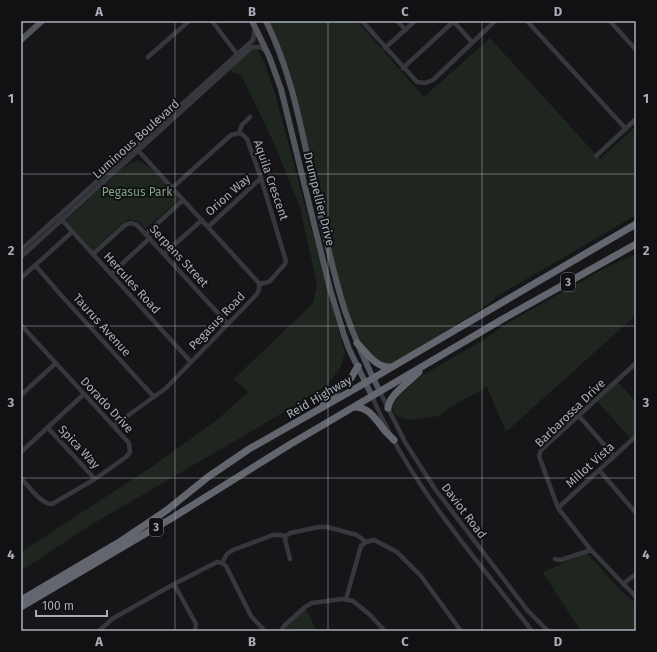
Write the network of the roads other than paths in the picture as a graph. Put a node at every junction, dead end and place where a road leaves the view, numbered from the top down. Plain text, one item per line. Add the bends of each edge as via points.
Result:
1 (41, 21) edge
2 (188, 21) edge
3 (212, 21) edge
4 (252, 21) edge
5 (266, 21) edge
6 (362, 21) edge
7 (398, 21) edge
8 (415, 21) edge
9 (453, 21) edge
10 (495, 21) edge
11 (528, 21) edge
12 (610, 21) edge
13 (256, 28) junction
14 (406, 30) junction
15 (24, 37) edge
16 (472, 42) junction
17 (386, 48) junction
18 (636, 50) edge
19 (267, 52) junction
20 (237, 54) junction
21 (148, 57) dead end
22 (404, 68) junction
23 (198, 93) junction
24 (250, 117) dead end
25 (636, 119) edge
26 (626, 129) junction
27 (239, 133) junction
28 (136, 149) junction
29 (596, 156) dead end
30 (261, 178) junction
31 (172, 188) junction
32 (183, 200) junction
33 (60, 218) junction
34 (202, 220) junction
35 (636, 224) edge
36 (208, 227) junction
37 (72, 232) junction
38 (146, 234) junction
39 (150, 238) junction
40 (636, 244) edge
41 (21, 250) edge
42 (165, 253) junction
43 (93, 254) junction
44 (21, 257) edge
45 (35, 265) junction
46 (111, 274) junction
47 (21, 278) edge
48 (259, 284) junction
49 (228, 324) junction
50 (22, 327) edge
51 (357, 343) junction
52 (191, 362) junction
53 (56, 363) junction
54 (430, 363) junction
55 (636, 364) edge
56 (358, 366) junction
57 (390, 367) junction
58 (373, 378) junction
59 (366, 383) junction
60 (380, 392) junction
61 (84, 394) junction
62 (21, 395) edge
63 (372, 396) junction
64 (154, 397) junction
65 (354, 407) junction
66 (388, 408) junction
67 (579, 416) junction
68 (116, 424) dead end
69 (48, 428) junction
70 (636, 436) edge
71 (394, 440) junction
72 (249, 449) junction
73 (21, 452) edge
74 (614, 456) junction
75 (599, 470) junction
76 (21, 478) edge
77 (95, 479) junction
78 (558, 508) junction
79 (636, 513) edge
80 (286, 536) junction
81 (366, 542) junction
82 (591, 550) junction
83 (290, 559) dead end
84 (554, 559) dead end
85 (222, 563) junction
86 (636, 574) edge
87 (174, 584) junction
88 (623, 584) junction
89 (636, 597) edge
90 (346, 599) junction
91 (21, 600) edge
92 (21, 607) edge
93 (99, 631) edge
94 (195, 631) edge
95 (265, 631) edge
96 (281, 631) edge
97 (385, 631) edge
98 (461, 631) edge
99 (532, 631) edge
100 (548, 631) edge

1 - 15 main road
2 - 21 street
3 - 20 street
4 - 13 main road, Drumpellier Drive
5 - 51 main road, Drumpellier Drive via 292,89 337,282
6 - 17 street
7 - 14 street
8 - 14 street
9 - 16 street
9 - 22 street
10 - 16 street
11 - 26 street
12 - 18 street
13 - 19 main road, Drumpellier Drive
13 - 20 street, Luminous Boulevard via 254,38
14 - 17 street
16 - 22 street via 433,80 417,82
17 - 22 street
19 - 23 street, Luminous Boulevard via 260,47 252,47
19 - 56 main road, Drumpellier Drive via 284,103 330,289 349,349
20 - 23 street, Luminous Boulevard
23 - 28 street, Luminous Boulevard
24 - 27 street via 242,125
25 - 26 street
26 - 29 street
27 - 30 street, Aquila Crescent via 246,140
27 - 31 street, Aquila Crescent via 229,136
28 - 31 street
28 - 33 street, Luminous Boulevard
30 - 36 street, Orion Way
30 - 48 street, Aquila Crescent via 286,264 269,282
31 - 32 street
32 - 34 street
32 - 38 street
33 - 37 street, Hercules Road
33 - 41 street, Luminous Boulevard
33 - 44 street, Luminous Boulevard
34 - 36 street
34 - 42 street
35 - 57 highway, Reid Highway / 3
36 - 48 street
37 - 43 street, Hercules Road
37 - 45 street
38 - 39 street, Serpens Street
38 - 43 street, Serpens Street via 137,225 127,224
39 - 42 street, Serpens Street
39 - 46 street
40 - 54 highway, 3 via 500,320
42 - 49 street, Serpens Street
43 - 46 street, Hercules Road
45 - 47 street
45 - 64 street, Taurus Avenue
46 - 52 street, Hercules Road
48 - 49 street, Pegasus Road via 258,292
49 - 52 street, Pegasus Road
50 - 53 street, Dorado Drive
51 - 57 highway via 383,367
51 - 58 main road, Drumpellier Drive
52 - 64 street, Pegasus Road
53 - 61 street, Dorado Drive
53 - 62 street
54 - 60 highway, 3
54 - 66 highway via 394,396
55 - 67 street, Barbarossa Drive
56 - 59 main road, Drumpellier Drive
56 - 72 highway via 350,378 324,402 261,438
57 - 58 highway, Reid Highway / 3
58 - 59 highway, Reid Highway / 3
58 - 60 main road, Drumpellier Drive
59 - 63 main road, Drumpellier Drive
59 - 72 highway, Reid Highway / 3
60 - 63 highway, 3
60 - 66 street, Daviot Road
61 - 69 street
61 - 77 street, Dorado Drive via 129,442 130,447 126,457
63 - 65 highway, 3
63 - 71 street, Daviot Road
64 - 68 street, Pegasus Road
65 - 71 highway via 366,410
65 - 92 highway, 3
66 - 100 street, Daviot Road via 442,499 528,611
67 - 74 street
67 - 78 street, Barbarossa Drive via 540,453 540,460
69 - 73 street
69 - 77 street, Spica Way
70 - 74 street, Millot Vista
71 - 99 street, Daviot Road via 439,510
72 - 91 highway, Reid Highway / 3 via 121,541
74 - 75 street, Millot Vista
75 - 78 street, Millot Vista
75 - 79 street
76 - 77 street, Dorado Drive via 48,505
78 - 82 street, Barbarossa Drive
80 - 81 street via 290,533 327,527 357,535
80 - 83 street
80 - 85 street via 273,535 233,550
81 - 90 street via 362,546
81 - 98 street via 374,540 397,552 421,576
82 - 84 street via 561,560
82 - 88 street, Barbarossa Drive
85 - 87 street via 212,563
85 - 95 street via 226,566 251,616
86 - 88 street
87 - 93 street via 112,619
87 - 94 street via 196,624
88 - 89 street, Barbarossa Drive
90 - 96 street via 312,603
90 - 97 street via 353,601 369,614

